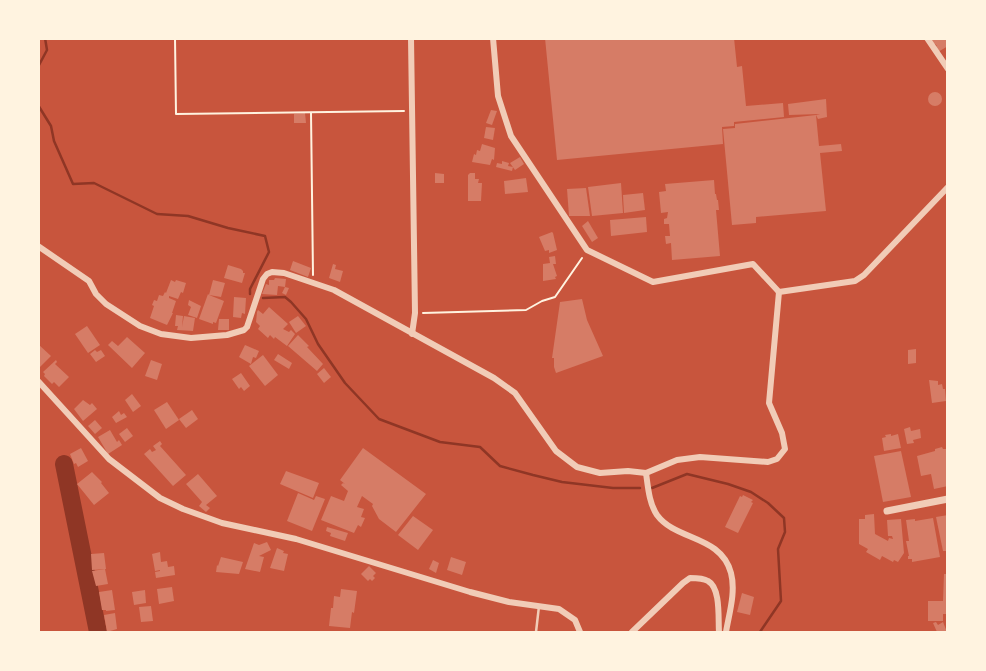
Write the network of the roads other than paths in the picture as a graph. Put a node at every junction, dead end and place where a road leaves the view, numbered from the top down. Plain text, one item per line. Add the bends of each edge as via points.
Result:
1 (411, 38) edge
2 (493, 38) edge
3 (926, 38) edge
4 (947, 69) edge
5 (947, 187) edge
6 (38, 246) edge
7 (779, 292) junction
8 (412, 334) junction
9 (38, 381) edge
10 (646, 473) junction
11 (947, 499) edge
12 (887, 510) dead end
13 (539, 606) junction
14 (536, 632) edge
15 (580, 632) edge
16 (632, 632) edge
17 (719, 632) edge
18 (726, 632) edge

1 - 8 street
2 - 7 street via 498,96 510,136 587,250 653,282 752,264
3 - 4 street
5 - 7 street via 855,281
6 - 8 street via 89,281 106,304 161,334 191,338 244,330 263,279 272,272 334,290
7 - 10 street via 769,403 785,449 768,462 700,457 677,460
8 - 10 street via 515,393 556,451 577,467
9 - 13 street via 109,459 160,498 183,509 470,592
10 - 18 street via 659,516 666,524 714,547 731,573
11 - 12 street
13 - 14 lane
13 - 15 street via 559,610 575,620
16 - 17 street via 690,578 708,580 714,586

